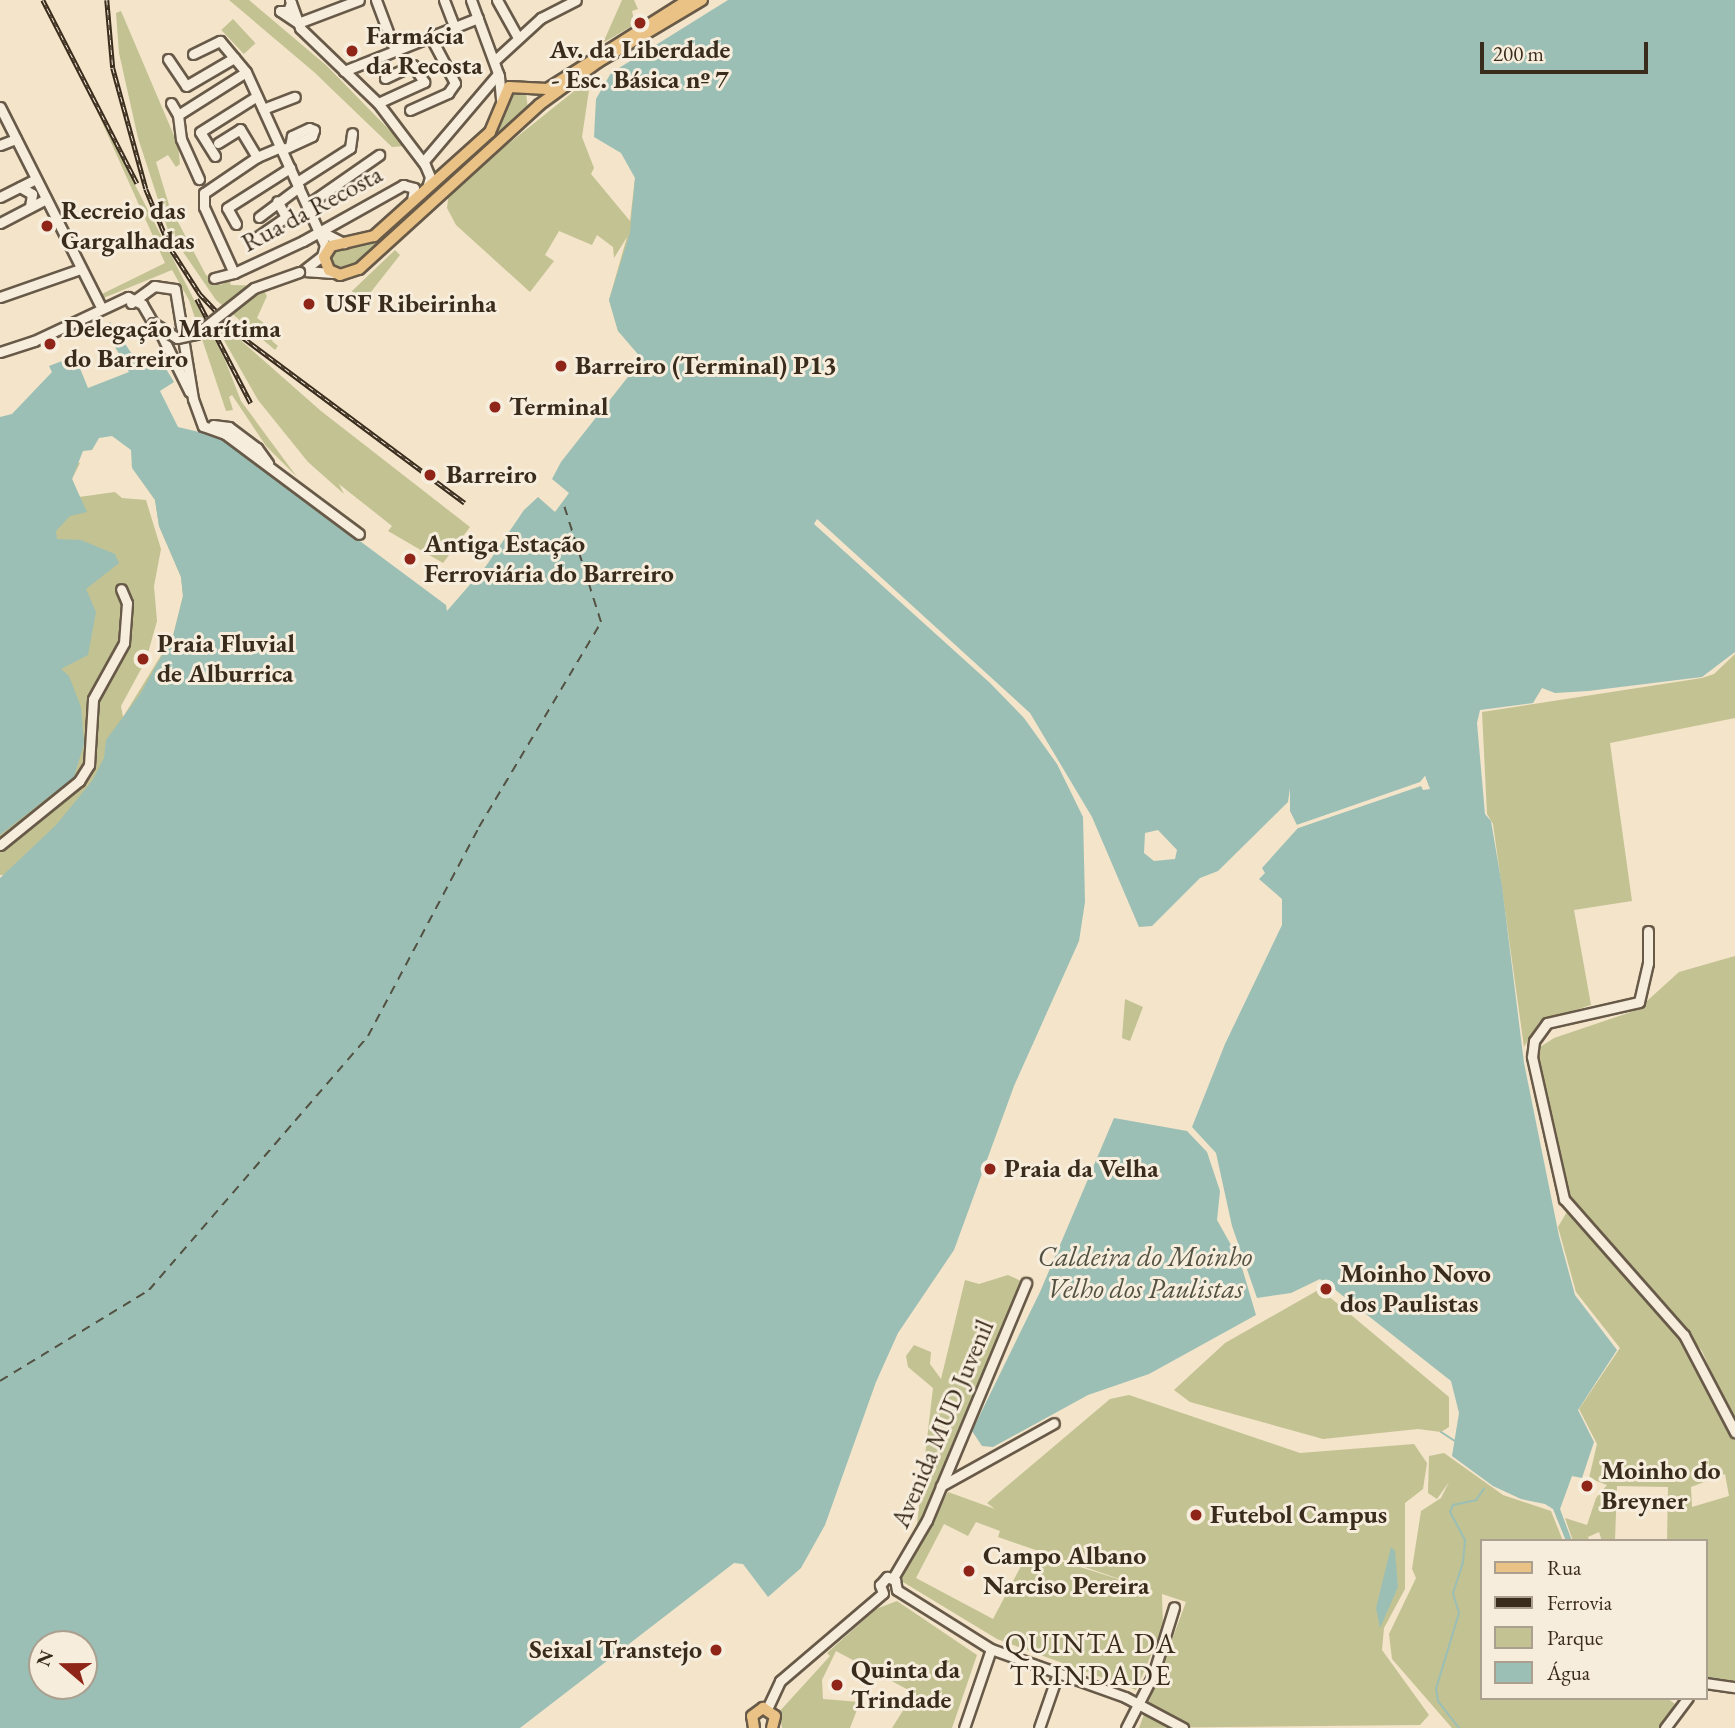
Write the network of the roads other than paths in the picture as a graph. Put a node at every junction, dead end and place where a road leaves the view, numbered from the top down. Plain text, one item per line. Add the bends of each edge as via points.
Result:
1 (359, 0) edge
2 (376, 0) edge
3 (444, 0) edge
4 (471, 0) edge
5 (497, 0) edge
6 (576, 0) edge
7 (688, 0) edge
8 (702, 0) edge
9 (291, 1) edge
10 (561, 3) edge
11 (478, 18) junction
12 (298, 23) junction
13 (454, 26) junction
14 (430, 36) junction
15 (517, 36) junction
16 (394, 48) junction
17 (193, 54) dead end
18 (234, 58) junction
19 (168, 59) dead end
20 (494, 61) junction
21 (344, 71) junction
22 (246, 72) junction
23 (499, 75) junction
24 (385, 78) dead end
25 (522, 87) junction
26 (257, 96) junction
27 (295, 97) dead end
28 (501, 100) junction
29 (172, 103) dead end
30 (378, 103) junction
31 (0, 107) edge
32 (263, 109) junction
33 (410, 110) dead end
34 (178, 115) junction
35 (528, 117) junction
36 (352, 133) dead end
37 (16, 139) junction
38 (219, 143) dead end
39 (0, 145) edge
40 (284, 148) junction
41 (379, 155) dead end
42 (215, 156) dead end
43 (257, 158) junction
44 (424, 164) junction
45 (290, 168) junction
46 (449, 169) junction
47 (36, 179) junction
48 (199, 179) dead end
49 (298, 185) junction
50 (20, 187) junction
51 (426, 190) junction
52 (0, 197) edge
53 (46, 199) junction
54 (277, 201) junction
55 (412, 202) junction
56 (307, 205) junction
57 (30, 207) junction
58 (259, 217) dead end
59 (0, 223) edge
60 (236, 224) dead end
61 (320, 231) junction
62 (253, 240) dead end
63 (344, 243) junction
64 (325, 252) junction
65 (80, 269) junction
66 (301, 271) junction
67 (234, 273) junction
68 (333, 273) junction
69 (214, 278) dead end
70 (0, 297) edge
71 (133, 301) junction
72 (102, 309) junction
73 (161, 334) dead end
74 (0, 352) edge
75 (193, 398) junction
76 (359, 534) dead end
77 (121, 589) dead end
78 (0, 845) edge
79 (1648, 931) dead end
80 (1026, 1283) dead end
81 (1054, 1423) dead end
82 (1735, 1432) edge
83 (945, 1488) junction
84 (893, 1578) junction
85 (897, 1590) junction
86 (883, 1593) junction
87 (1174, 1606) dead end
88 (991, 1649) junction
89 (1058, 1673) junction
90 (1707, 1683) edge
91 (1735, 1687) edge
92 (1686, 1700) edge
93 (1139, 1703) junction
94 (768, 1709) junction
95 (774, 1727) edge
96 (754, 1728) edge
97 (964, 1728) edge
98 (1039, 1728) edge
99 (1126, 1728) edge
100 (1183, 1728) edge
101 (1665, 1728) edge

1 - 12 street
2 - 16 street
3 - 13 street
4 - 11 street
5 - 15 street
6 - 10 street
7 - 25 main road via 547,89
8 - 35 main road via 582,72
9 - 12 street via 288,11 280,11
10 - 15 street
11 - 13 street
11 - 20 street
12 - 21 street
13 - 14 street
14 - 16 street
14 - 33 street via 455,83 448,93
15 - 20 street
16 - 21 street
17 - 18 street via 217,40
18 - 19 street via 186,86
18 - 22 street
20 - 23 street
21 - 30 street
22 - 26 street
22 - 34 street
23 - 25 street
23 - 28 street
23 - 44 street
24 - 30 street via 414,65 424,82
25 - 28 main road via 506,90
25 - 35 main road via 533,100
26 - 32 street
26 - 42 street via 200,132
27 - 32 street
28 - 46 main road via 494,128
29 - 34 street
30 - 44 street
31 - 37 street
32 - 40 street
34 - 48 street via 181,139
35 - 68 main road via 366,264 349,273
36 - 49 street via 350,148
37 - 39 street
37 - 47 street
38 - 43 street via 240,129
40 - 43 street
40 - 45 street
41 - 56 street
43 - 67 street via 204,193 204,208
44 - 46 street via 436,171
44 - 51 street via 430,177
45 - 49 street
45 - 60 street via 227,208
46 - 51 main road
47 - 50 street
47 - 53 street
49 - 54 street
49 - 56 street
50 - 52 street
50 - 57 street via 32,194
51 - 55 main road
53 - 57 street
53 - 65 street
54 - 58 street
54 - 62 street via 286,217
55 - 61 street, Rua da Recosta via 415,190 403,185
55 - 63 main road via 370,239
56 - 61 street
57 - 59 street
61 - 63 street
61 - 64 street
61 - 67 street, Rua da Recosta
63 - 64 main road
64 - 66 street
64 - 68 main road via 326,266
65 - 70 street
65 - 72 street
66 - 68 street
66 - 71 street, bridge via 254,288 196,334 177,338 153,323
67 - 69 street, Rua da Recosta
71 - 72 street
71 - 75 street via 154,286 175,289
72 - 74 street
73 - 75 street
75 - 76 street via 201,421
77 - 78 street via 127,603 124,643 93,698 89,765 79,781
79 - 82 street via 1648,963 1639,1002 1547,1023 1534,1041 1532,1057 1564,1199 1684,1335
80 - 83 street, Avenida MUD Juvenil
81 - 83 street
83 - 84 street, Avenida MUD Juvenil
84 - 85 street
84 - 86 street, Avenida MUD Juvenil via 882,1580
85 - 86 street via 891,1595
85 - 88 street
86 - 94 street via 780,1681
87 - 93 street via 1165,1646
88 - 89 street
88 - 97 street
89 - 93 street
89 - 98 street
90 - 91 street
92 - 101 street
93 - 99 street
93 - 100 street
94 - 95 main road via 775,1716
94 - 96 main road via 755,1712

